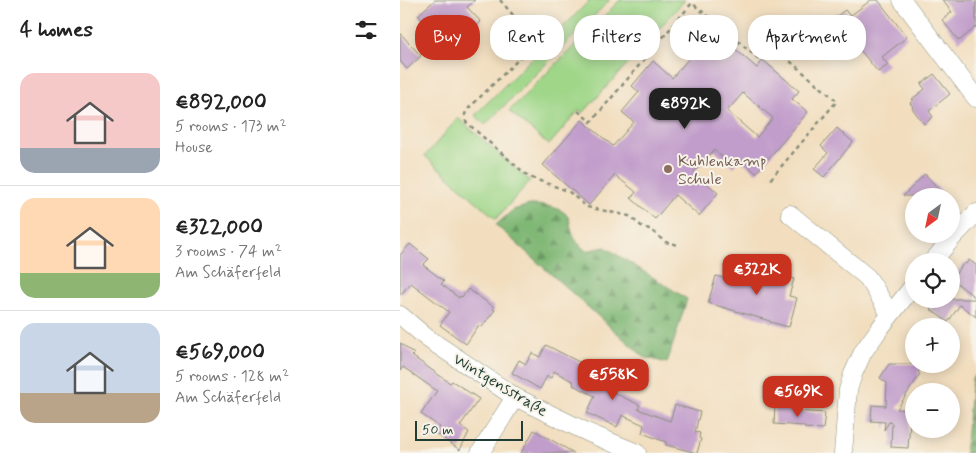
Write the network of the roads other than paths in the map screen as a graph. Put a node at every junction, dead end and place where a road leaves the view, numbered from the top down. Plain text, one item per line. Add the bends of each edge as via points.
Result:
1 (902, 0) edge
2 (976, 98) edge
3 (976, 213) edge
4 (790, 214) dead end
5 (940, 253) edge
6 (905, 296) edge
7 (890, 314) junction
8 (400, 315) edge
9 (515, 397) junction
10 (480, 453) edge
11 (637, 453) edge
12 (842, 453) edge

1 - 2 street
3 - 5 street
4 - 7 street via 867,277
6 - 7 street
7 - 12 street via 853,374 848,390
8 - 9 street, Wintgensstraße via 427,338
9 - 10 street
9 - 11 street, Wintgensstraße via 589,434

